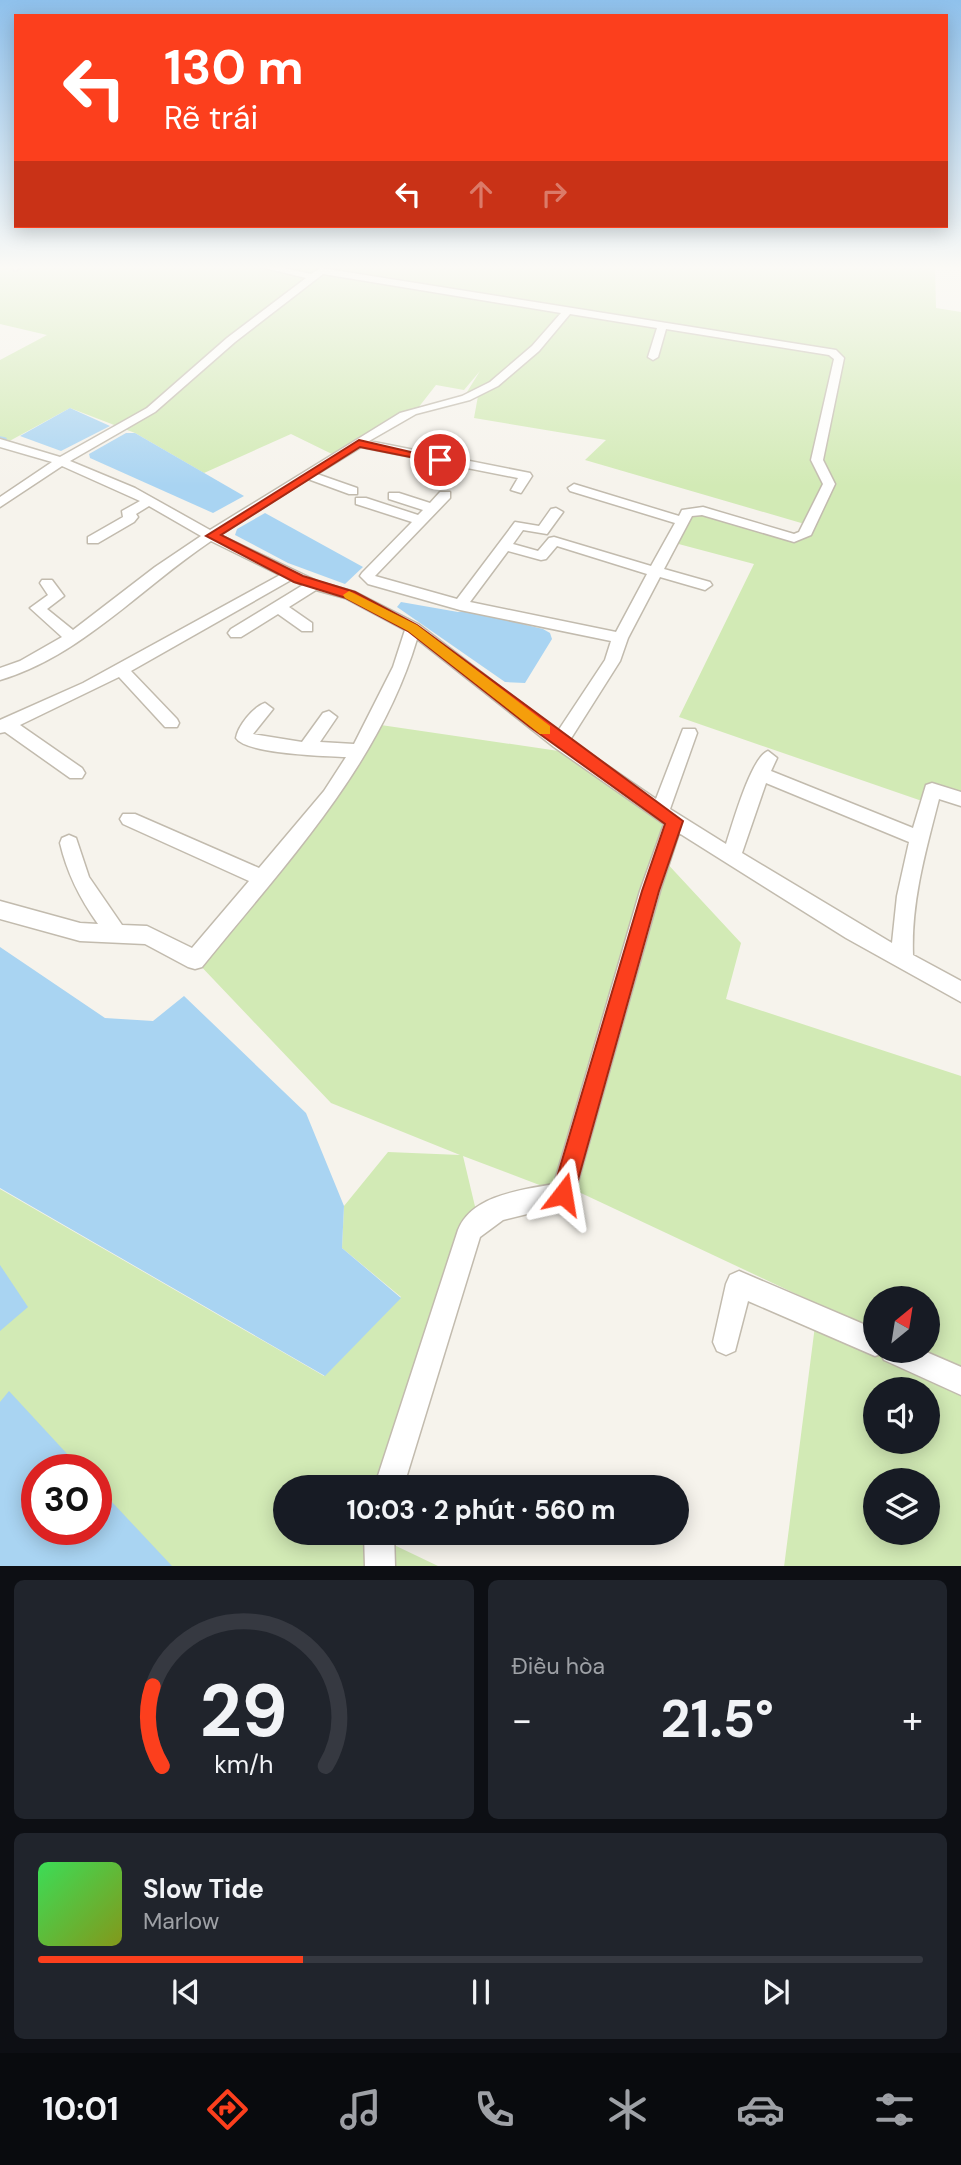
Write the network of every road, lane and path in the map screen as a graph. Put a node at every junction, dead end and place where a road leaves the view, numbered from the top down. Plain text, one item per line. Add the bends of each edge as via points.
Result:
1 (232, 339) edge
2 (547, 339) edge
3 (658, 339) edge
4 (738, 339) edge
5 (653, 357) dead end
6 (0, 443) edge
7 (359, 443) junction
8 (60, 462) junction
9 (305, 474) junction
10 (574, 488) dead end
11 (517, 490) dead end
12 (445, 495) dead end
13 (394, 496) dead end
14 (149, 501) junction
15 (0, 503) edge
16 (431, 508) junction
17 (556, 512) dead end
18 (419, 520) junction
19 (682, 521) junction
20 (212, 536) junction
21 (93, 540) dead end
22 (506, 546) junction
23 (656, 572) junction
24 (289, 575) junction
25 (367, 576) junction
26 (47, 583) dead end
27 (314, 585) junction
28 (705, 585) dead end
29 (350, 595) junction
30 (460, 605) junction
31 (280, 608) junction
32 (307, 627) dead end
33 (412, 628) junction
34 (236, 633) dead end
35 (71, 637) junction
36 (620, 638) junction
37 (121, 670) junction
38 (0, 674) edge
39 (265, 709) dead end
40 (329, 716) dead end
41 (171, 723) dead end
42 (3, 726) edge
43 (688, 733) dead end
44 (561, 742) junction
45 (307, 748) junction
46 (359, 751) junction
47 (76, 773) dead end
48 (961, 799) edge
49 (667, 816) junction
50 (129, 818) dead end
51 (921, 839) junction
52 (69, 842) dead end
53 (731, 858) junction
54 (262, 878) junction
55 (0, 910) edge
56 (117, 934) junction
57 (903, 960) junction
58 (961, 992) edge
59 (863, 1338) edge
60 (726, 1342) dead end
61 (920, 1363) edge
62 (961, 1381) edge
63 (392, 1475) edge
64 (379, 1545) edge
65 (380, 1566) edge

1 - 8 street via 151,410
2 - 7 street via 476,394 418,408
3 - 5 street
4 - 19 street via 839,355 817,460 829,484 804,534 794,538 696,510
6 - 8 street
7 - 9 street
7 - 11 street via 526,476
8 - 14 street
8 - 15 street
9 - 18 street
9 - 20 street
10 - 19 street
12 - 16 street
13 - 16 street
14 - 20 street
14 - 21 street
16 - 18 street
17 - 22 street via 542,531 520,524
18 - 25 street
19 - 23 street
20 - 24 street
20 - 35 street
22 - 23 street via 541,556 554,541
22 - 30 street
23 - 28 street
23 - 36 street
24 - 27 street
24 - 37 street
25 - 29 street
25 - 30 street
26 - 35 street via 57,596 37,608
27 - 29 street
27 - 31 street
29 - 33 street
30 - 36 street
31 - 32 street
31 - 34 street
33 - 44 street
33 - 46 street via 401,667
35 - 38 street via 44,656
36 - 44 street via 612,661
37 - 41 street
37 - 42 street
39 - 45 street via 244,738
40 - 45 street
42 - 47 street
43 - 49 street
44 - 49 street
45 - 46 street
46 - 54 street via 330,796
48 - 51 street via 932,790
49 - 53 street
49 - 63 street via 650,891 563,1194 503,1208 478,1219 470,1230
50 - 54 street
51 - 53 street via 764,766
51 - 57 street via 906,902
52 - 56 street via 73,867 86,893
53 - 57 street
54 - 56 street via 195,960 147,935
55 - 56 street via 80,932
57 - 58 street
59 - 60 street via 740,1284
61 - 62 street
64 - 65 street

